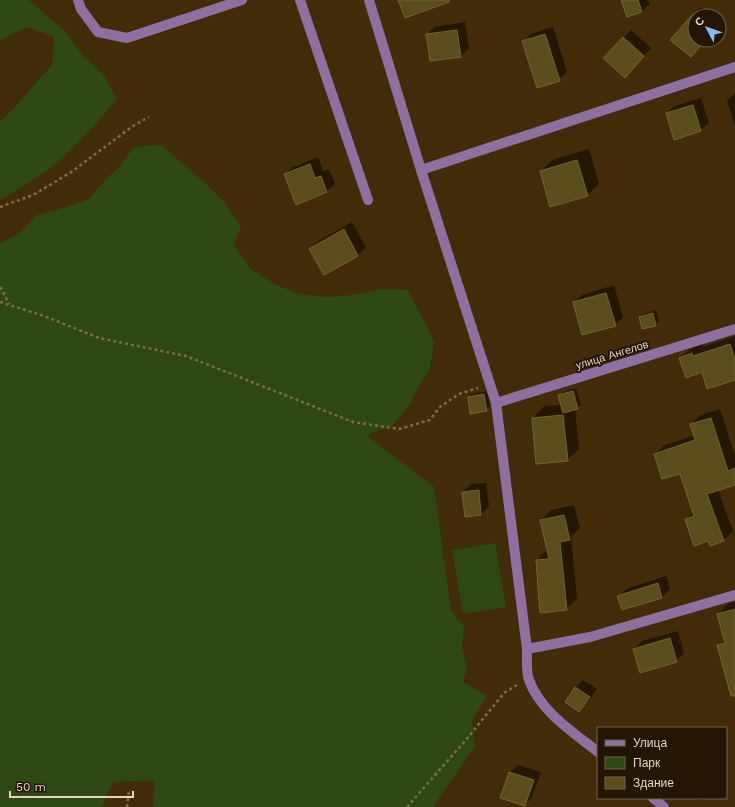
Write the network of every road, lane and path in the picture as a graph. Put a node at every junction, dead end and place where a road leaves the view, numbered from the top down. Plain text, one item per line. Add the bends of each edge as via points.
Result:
1 (78, 0) edge
2 (242, 0) edge
3 (300, 0) edge
4 (369, 0) edge
5 (735, 67) edge
6 (149, 117) dead end
7 (421, 170) junction
8 (368, 200) dead end
9 (0, 207) edge
10 (0, 287) edge
11 (0, 302) edge
12 (9, 305) junction
13 (735, 329) edge
14 (490, 383) junction
15 (496, 403) junction
16 (735, 595) edge
17 (527, 649) junction
18 (528, 678) junction
19 (597, 751) edge
20 (130, 791) dead end
21 (654, 799) edge
22 (127, 807) edge
23 (407, 807) edge
24 (664, 807) edge

1 - 2 street via 81,9 98,32 127,38
3 - 8 street
4 - 7 street
5 - 7 street
6 - 9 path via 70,173 34,195
7 - 14 street
10 - 12 path
11 - 12 path
12 - 14 path via 99,338 186,356 353,422 399,428 430,420 440,407 459,394
13 - 15 street, улица Ангелов
14 - 15 street
15 - 17 street
16 - 17 street via 590,637
17 - 18 street
18 - 19 street via 536,696 549,712
18 - 23 path via 504,693
20 - 22 path
21 - 24 street

